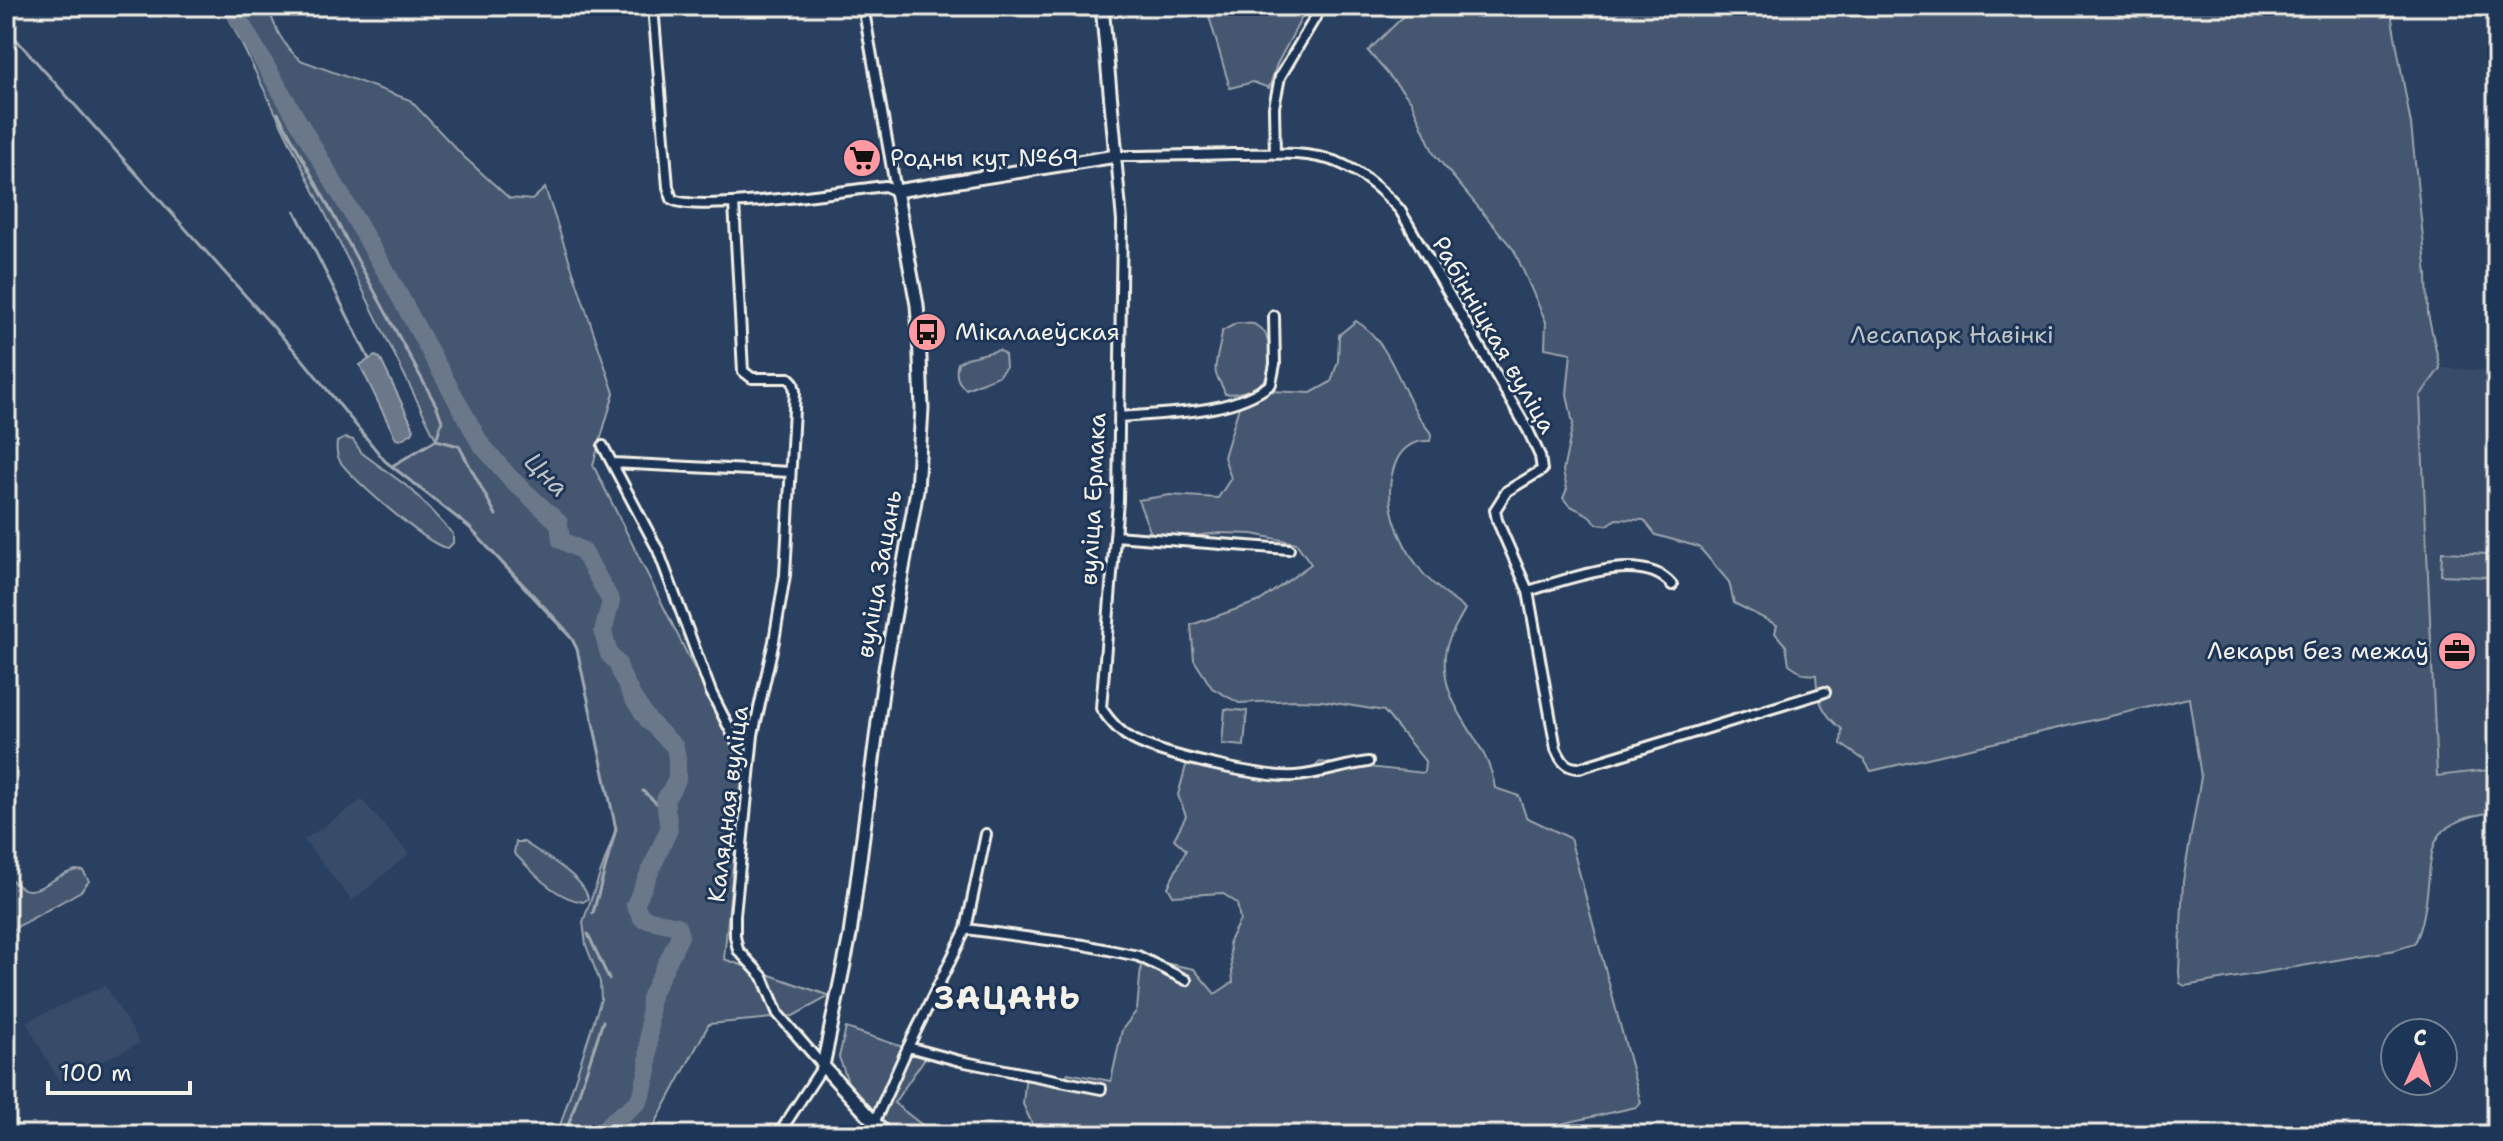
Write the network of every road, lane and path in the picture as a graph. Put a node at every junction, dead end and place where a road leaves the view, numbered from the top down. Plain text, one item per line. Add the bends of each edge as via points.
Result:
1 (653, 6) edge
2 (863, 6) edge
3 (1102, 6) edge
4 (1322, 6) edge
5 (1275, 154) junction
6 (1116, 156) junction
7 (896, 191) junction
8 (734, 203) junction
9 (1274, 316) dead end
10 (1120, 417) junction
11 (603, 446) dead end
12 (613, 463) junction
13 (790, 472) junction
14 (1115, 536) junction
15 (1289, 549) dead end
16 (1672, 585) dead end
17 (1528, 591) junction
18 (1825, 692) dead end
19 (1368, 762) dead end
20 (749, 767) junction
21 (986, 834) dead end
22 (966, 929) junction
23 (1186, 980) dead end
24 (908, 1047) junction
25 (823, 1066) junction
26 (1101, 1089) dead end
27 (874, 1123) junction
28 (778, 1135) edge
29 (886, 1135) edge

1 - 8 street via 669,193 683,204
2 - 7 street, вуліца Зацань
3 - 6 street, вуліца Ермака
4 - 5 street via 1280,77
5 - 6 street, Рабінніцкая вуліца
5 - 17 street, Рабінніцкая вуліца via 1335,162 1382,191 1400,210 1528,430 1542,470 1507,491 1495,510
6 - 7 street
6 - 10 street, вуліца Ермака via 1122,221
7 - 8 street via 885,186
7 - 25 street, вуліца Зацань via 919,332 917,490 885,669 850,935
8 - 13 street, Калядная вуліца via 743,371 752,378 793,382
9 - 10 street via 1271,384 1254,397 1224,406
10 - 14 street, вуліца Ермака
11 - 12 street
12 - 13 street
12 - 20 street via 658,550 711,692
13 - 20 street, Калядная вуліца via 785,575
14 - 15 street
14 - 19 street, вуліца Ермака via 1101,686 1101,708 1108,719 1130,738 1153,747 1272,775
16 - 17 street via 1662,573 1612,569
17 - 18 street, Рабінніцкая вуліца via 1556,749 1570,768
20 - 25 street, Калядная вуліца via 735,915 738,950 763,977 778,1014
21 - 22 street
22 - 23 street via 1138,956
22 - 24 street
24 - 26 street
24 - 27 street
25 - 27 street
25 - 28 street, вуліца Зацань
27 - 29 street

